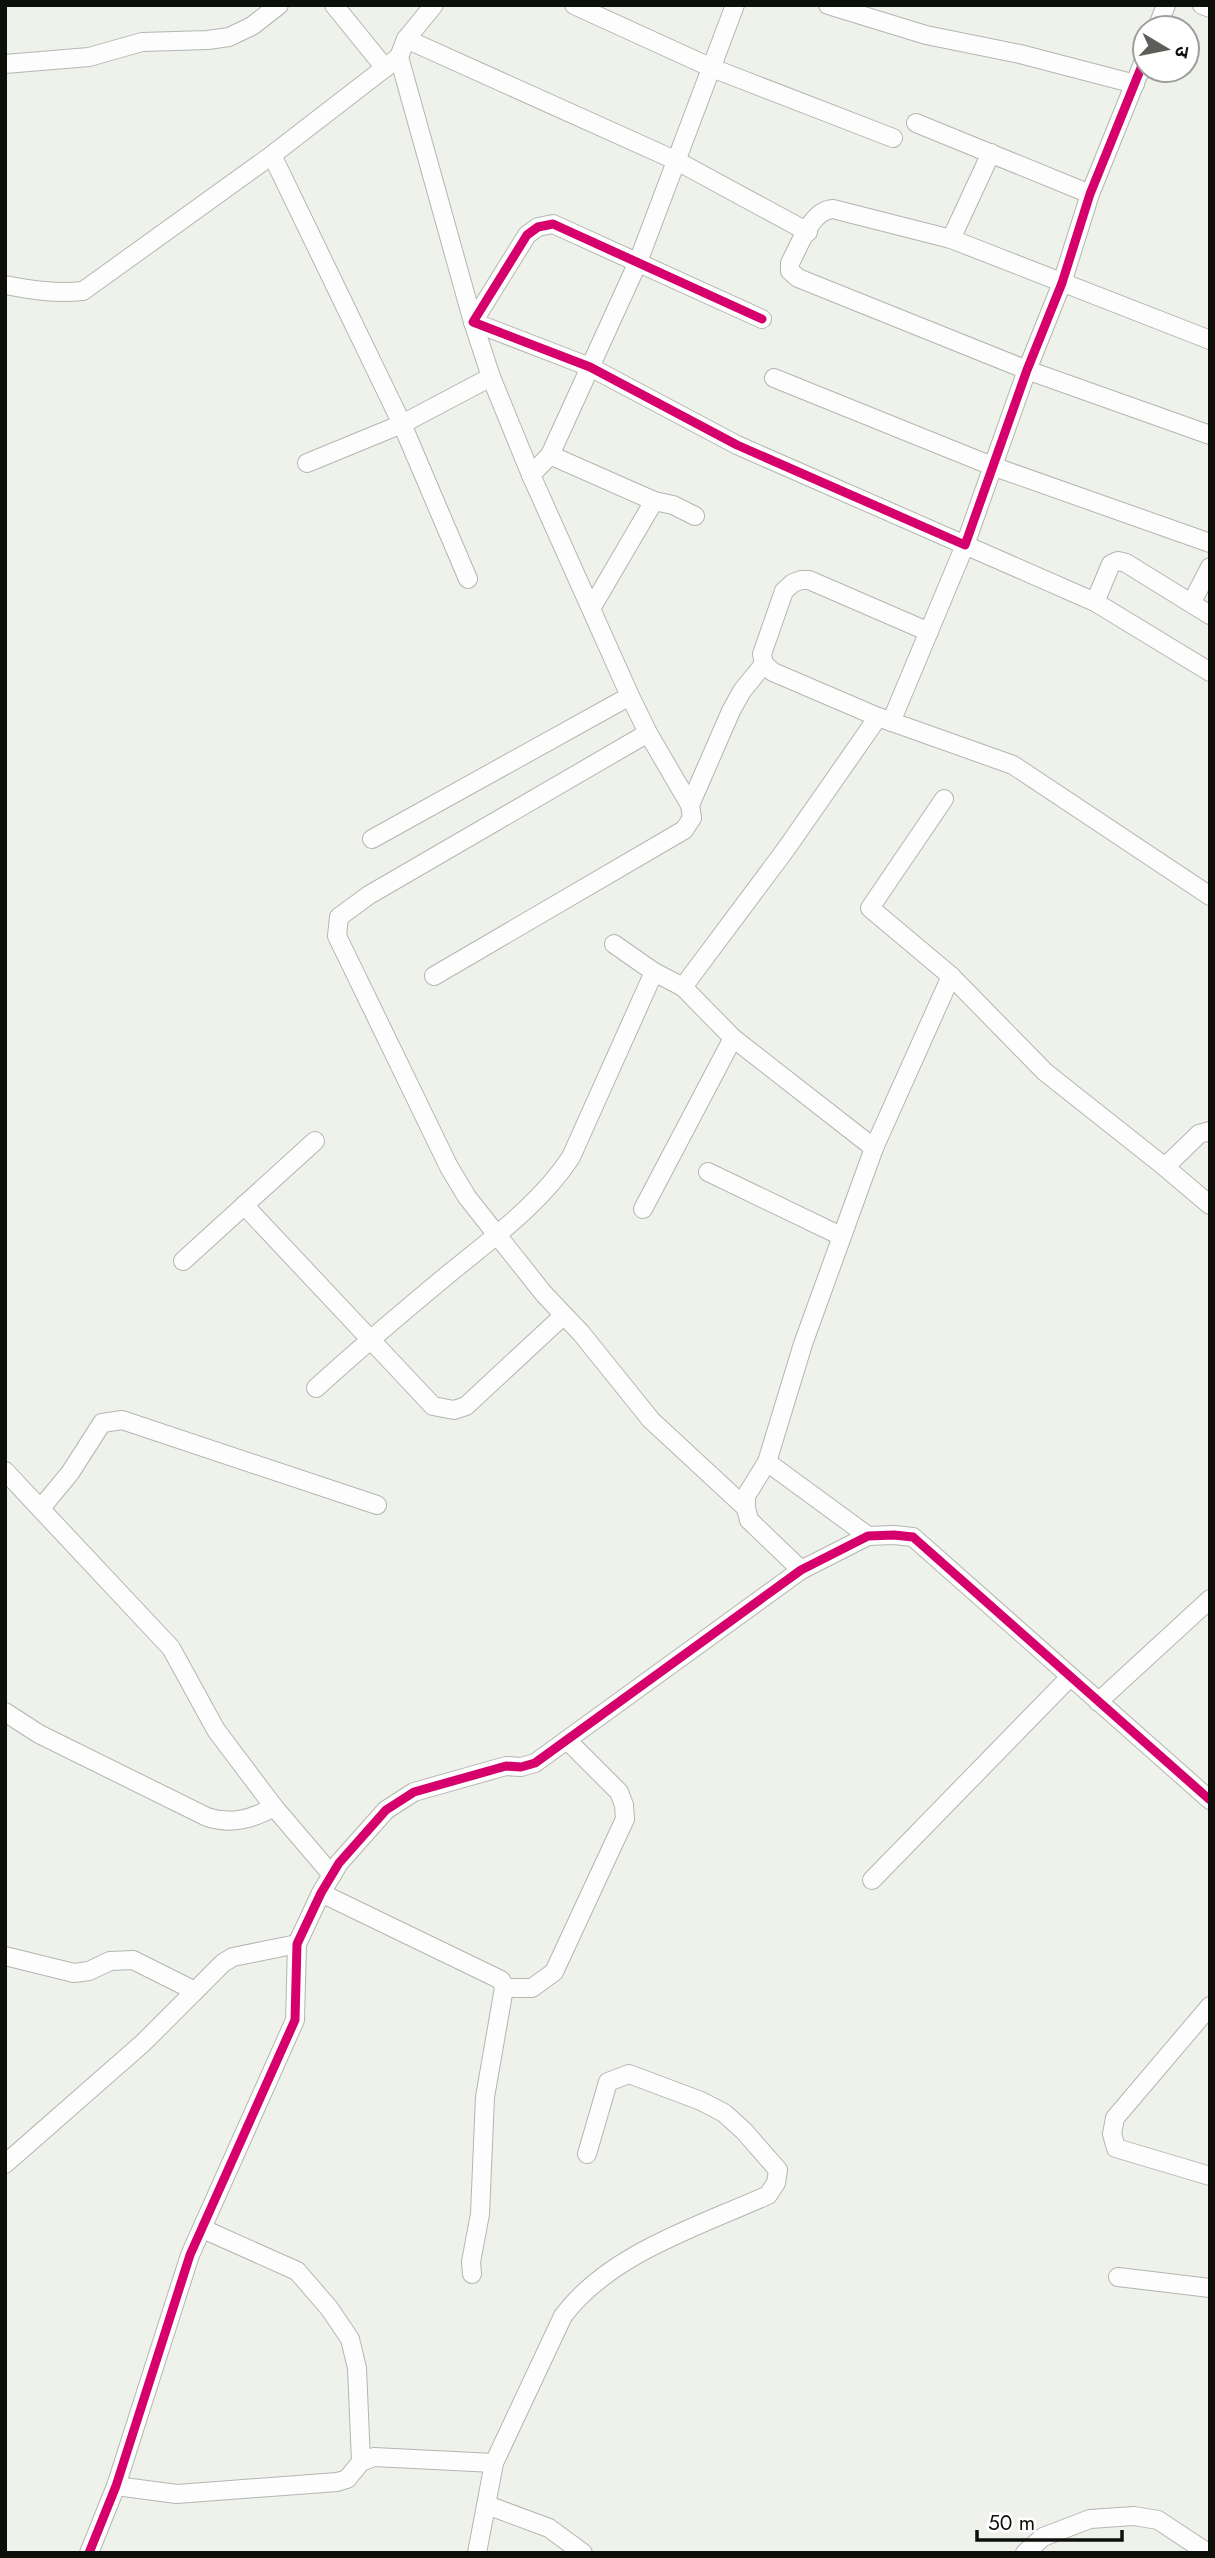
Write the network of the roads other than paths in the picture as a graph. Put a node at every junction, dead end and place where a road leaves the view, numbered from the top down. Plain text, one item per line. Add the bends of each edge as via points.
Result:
1 (279, 5) edge
2 (334, 5) edge
3 (434, 5) edge
4 (574, 5) edge
5 (735, 5) edge
6 (828, 5) edge
7 (1202, 5) edge
8 (1210, 8) edge
9 (406, 39) junction
10 (399, 57) junction
11 (5, 64) edge
12 (385, 68) junction
13 (712, 68) junction
14 (1131, 83) edge
15 (1135, 84) edge
16 (916, 122) dead end
17 (893, 138) dead end
18 (991, 153) junction
19 (272, 155) junction
20 (677, 161) junction
21 (1090, 194) junction
22 (808, 232) junction
23 (951, 239) junction
24 (638, 262) junction
25 (1062, 283) junction
26 (5, 285) edge
27 (762, 319) dead end
28 (473, 322) junction
29 (1210, 340) edge
30 (590, 367) junction
31 (1027, 370) junction
32 (491, 377) junction
33 (774, 378) dead end
34 (402, 424) junction
35 (1210, 435) edge
36 (550, 455) junction
37 (307, 463) dead end
38 (992, 466) junction
39 (530, 475) junction
40 (654, 501) junction
41 (695, 516) dead end
42 (1210, 542) edge
43 (965, 545) junction
44 (1210, 567) edge
45 (468, 579) dead end
46 (1095, 602) junction
47 (1192, 602) junction
48 (592, 607) junction
49 (1210, 615) edge
50 (929, 632) junction
51 (764, 664) junction
52 (1210, 672) edge
53 (630, 696) junction
54 (885, 720) junction
55 (648, 733) junction
56 (944, 799) dead end
57 (690, 805) junction
58 (372, 839) dead end
59 (1210, 896) edge
60 (614, 944) dead end
61 (654, 972) junction
62 (951, 975) junction
63 (434, 976) dead end
64 (683, 987) junction
65 (733, 1038) junction
66 (1210, 1130) edge
67 (315, 1141) dead end
68 (874, 1148) junction
69 (1165, 1167) junction
70 (708, 1172) dead end
71 (244, 1205) junction
72 (1210, 1205) edge
73 (643, 1209) dead end
74 (497, 1235) junction
75 (841, 1236) junction
76 (183, 1261) dead end
77 (564, 1315) junction
78 (369, 1340) junction
79 (316, 1388) dead end
80 (767, 1462) junction
81 (5, 1471) edge
82 (377, 1505) dead end
83 (41, 1508) junction
84 (746, 1508) junction
85 (868, 1536) junction
86 (801, 1570) junction
87 (1210, 1599) edge
88 (1070, 1677) junction
89 (1098, 1702) junction
90 (5, 1712) edge
91 (567, 1740) junction
92 (1210, 1800) edge
93 (274, 1807) junction
94 (332, 1875) junction
95 (872, 1880) dead end
96 (321, 1893) junction
97 (297, 1944) junction
98 (5, 1956) edge
99 (504, 1988) junction
100 (195, 1991) junction
101 (1210, 2006) edge
102 (586, 2154) dead end
103 (5, 2164) edge
104 (1210, 2176) edge
105 (203, 2230) junction
106 (472, 2274) dead end
107 (1118, 2277) dead end
108 (1210, 2288) edge
109 (361, 2462) junction
110 (494, 2463) junction
111 (116, 2486) junction
112 (488, 2505) junction
113 (89, 2553) edge
114 (477, 2553) edge
115 (583, 2553) edge
116 (1025, 2553) edge
117 (1208, 2553) edge

1 - 11 street via 229,37 142,42 89,57
2 - 12 street
3 - 9 street
4 - 13 street
5 - 13 street
6 - 14 street via 926,35
7 - 8 street
9 - 10 street
9 - 20 street
10 - 12 street
10 - 28 street
12 - 19 street
13 - 17 street
13 - 20 street
15 - 21 street
16 - 18 street
18 - 21 street
18 - 23 street
19 - 26 street via 83,291 41,292
19 - 34 street
20 - 22 street
20 - 24 street
21 - 25 street
22 - 23 street via 815,216 833,209
22 - 31 street via 790,263 790,271 798,278
23 - 25 street
24 - 27 street
24 - 28 street via 553,224 538,227 527,235
24 - 30 street
25 - 29 street
25 - 31 street
28 - 30 street
28 - 32 street
30 - 36 street
30 - 43 street via 737,445
31 - 35 street
31 - 38 street
32 - 34 street
32 - 39 street
33 - 38 street
34 - 37 street
34 - 45 street
36 - 39 street
36 - 40 street
38 - 42 street
38 - 43 street
39 - 48 street
40 - 41 street
40 - 48 street
43 - 46 street
43 - 50 street
44 - 47 street
46 - 47 street via 1111,564 1118,561
46 - 52 street
47 - 49 street
48 - 53 street
50 - 51 street via 801,580 784,591 762,654
50 - 54 street
51 - 54 street via 774,673
51 - 57 street via 731,711
53 - 55 street
53 - 58 street
54 - 59 street via 1013,765
54 - 64 street
55 - 57 street
55 - 74 street via 369,895 339,917 337,936 449,1167
56 - 62 street via 870,908
57 - 63 street via 692,818 684,830
60 - 61 street
61 - 64 street
61 - 74 street via 570,1157 556,1179
62 - 68 street
62 - 69 street via 1045,1072
64 - 65 street
65 - 68 street
65 - 73 street
66 - 69 street via 1199,1134
67 - 71 street
68 - 75 street
69 - 72 street
70 - 75 street
71 - 76 street
71 - 78 street
74 - 77 street
74 - 78 street
75 - 80 street
77 - 78 street via 466,1406 454,1410 433,1406
77 - 84 street via 652,1420
78 - 79 street
80 - 84 street via 746,1496
80 - 85 street
81 - 83 street
82 - 83 street via 122,1420 109,1420 96,1430 70,1473
83 - 93 street via 171,1648 216,1730
84 - 86 street via 749,1520
85 - 86 street
85 - 88 street via 914,1537
86 - 91 street
87 - 89 street
88 - 89 street
88 - 95 street
89 - 92 street
90 - 93 street via 39,1734 207,1817 236,1821
91 - 94 street via 535,1763 506,1766 414,1792 386,1810
91 - 99 street via 619,1792 625,1819 554,1972 532,1988
93 - 94 street
94 - 96 street
96 - 97 street
96 - 99 street via 500,1980
97 - 100 street via 233,1957
97 - 105 street via 295,2020
98 - 100 street via 74,1973 110,1961 133,1960
99 - 106 street via 485,2097 480,2214
100 - 103 street
101 - 104 street via 1115,2118 1112,2134 1116,2148
102 - 110 street via 608,2082 629,2074 724,2113 778,2169 768,2195 638,2253 574,2301
105 - 109 street via 297,2271 336,2318 350,2339 357,2368
105 - 111 street via 190,2255
107 - 108 street
109 - 110 street via 374,2457
109 - 111 street via 347,2479 337,2482 177,2494
110 - 112 street
111 - 113 street
112 - 114 street
112 - 115 street via 549,2528
116 - 117 street via 1043,2537 1090,2519 1134,2516 1158,2520

